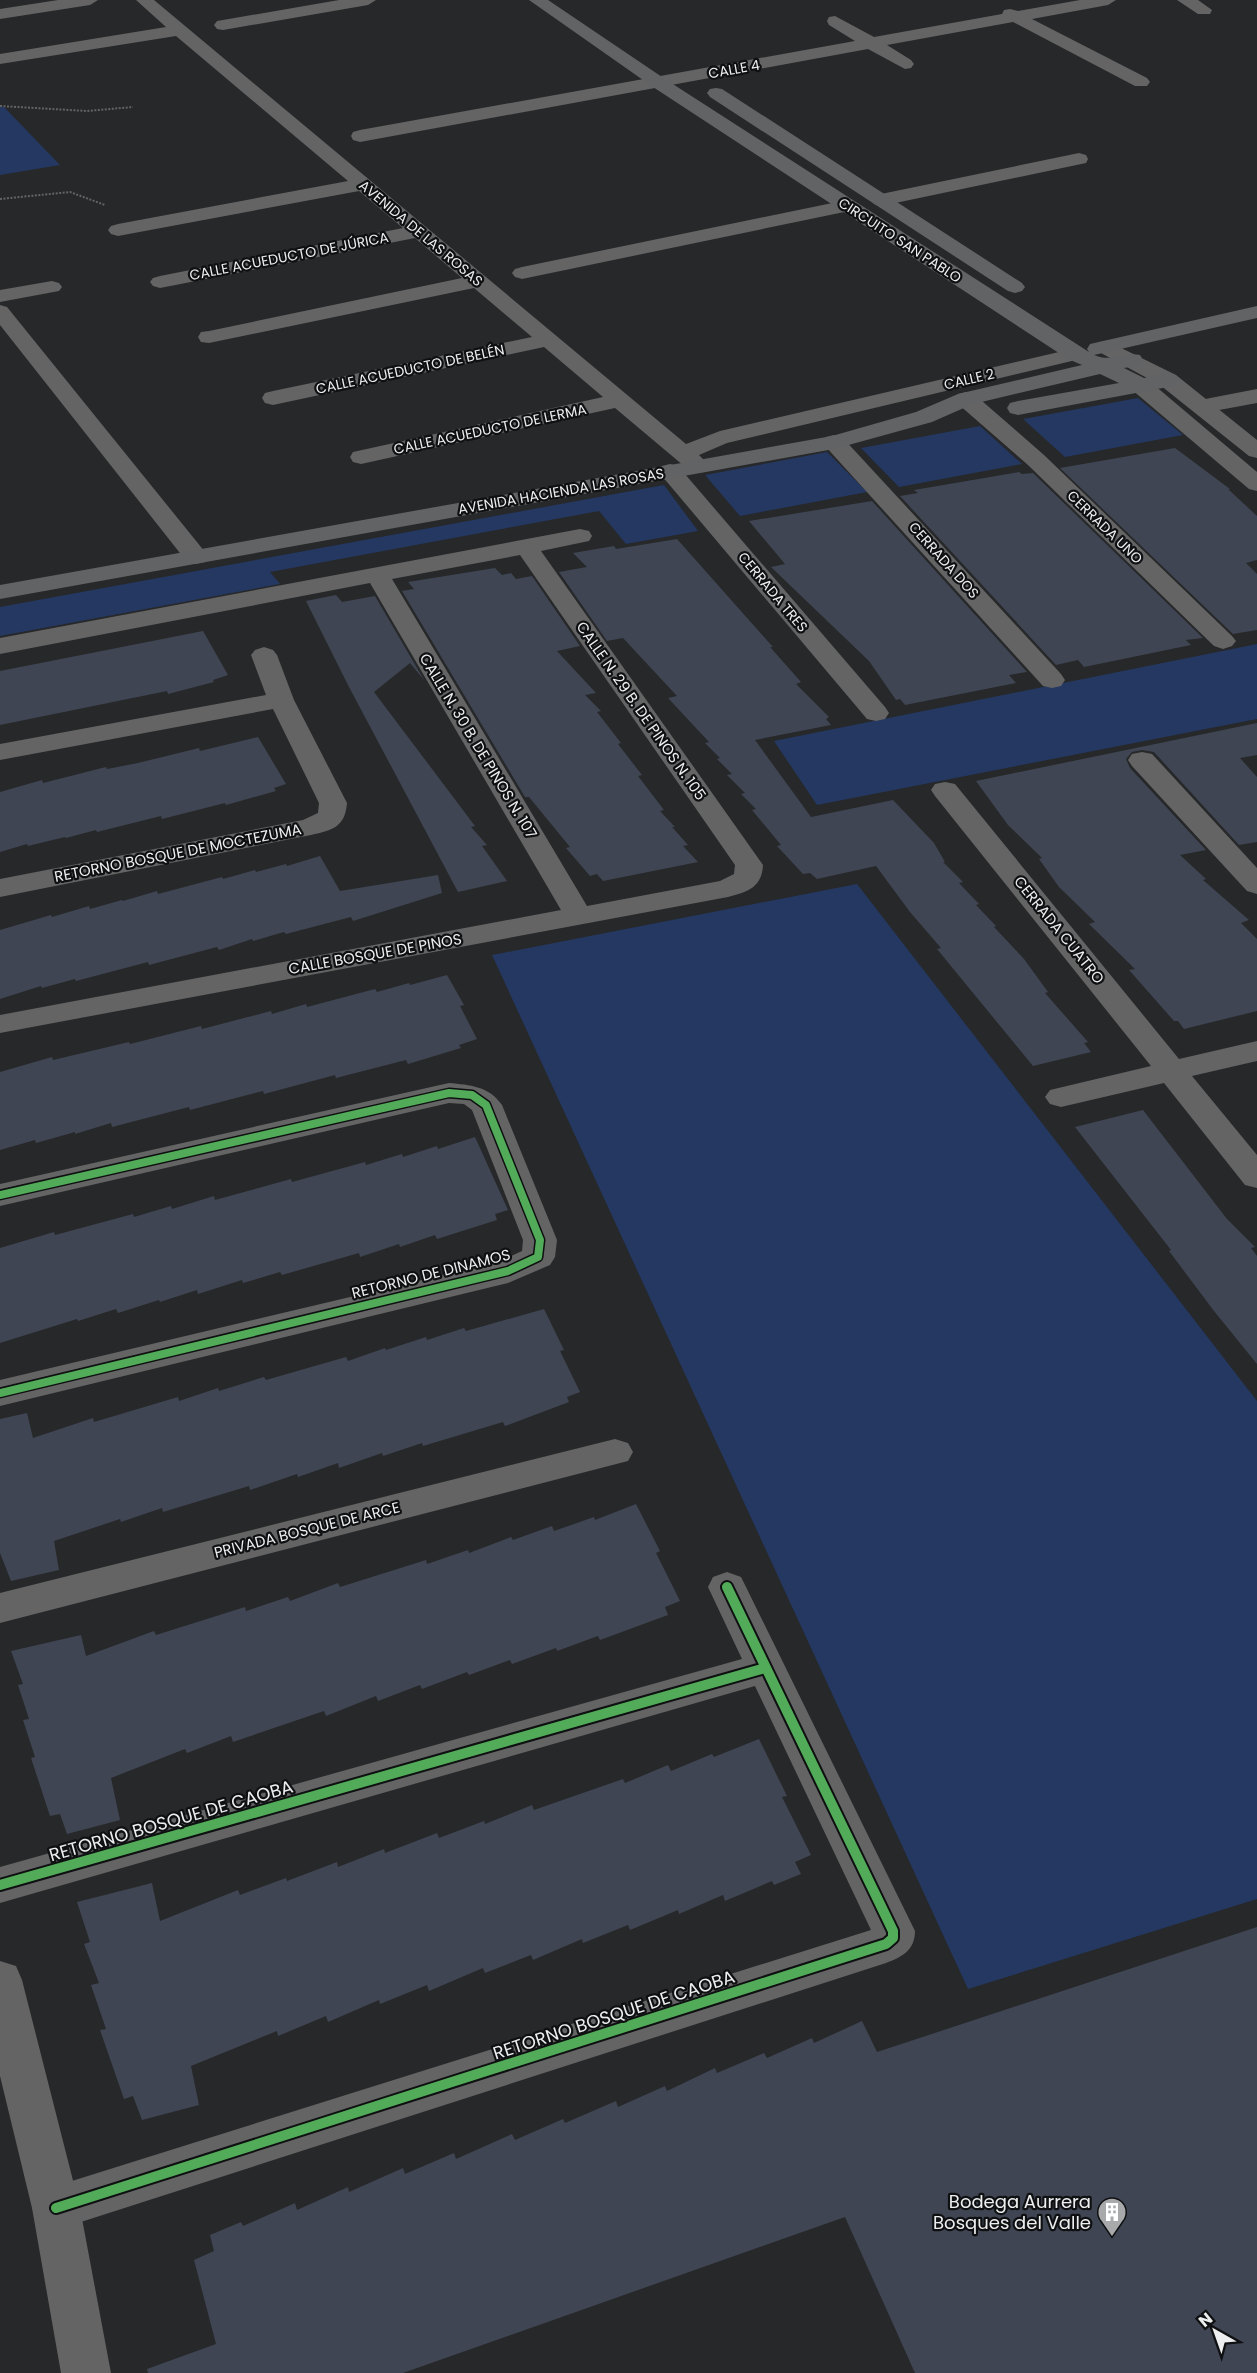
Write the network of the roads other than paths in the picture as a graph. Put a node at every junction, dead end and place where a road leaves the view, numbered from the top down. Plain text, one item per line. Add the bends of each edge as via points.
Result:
1 (90, 0) edge
2 (144, 0) edge
3 (368, 0) edge
4 (537, 0) edge
5 (1108, 0) edge
6 (1185, 0) edge
7 (996, 6) dead end
8 (1204, 10) dead end
9 (0, 14) edge
10 (1016, 18) junction
11 (835, 21) dead end
12 (223, 25) dead end
13 (179, 30) junction
14 (874, 43) junction
15 (0, 58) edge
16 (672, 64) dead end
17 (904, 64) dead end
18 (692, 77) junction
19 (1141, 82) dead end
20 (659, 83) junction
21 (471, 100) dead end
22 (488, 112) junction
23 (505, 126) dead end
24 (360, 136) dead end
25 (1079, 159) dead end
26 (363, 184) junction
27 (881, 200) junction
28 (848, 206) junction
29 (118, 230) dead end
30 (418, 231) junction
31 (522, 273) dead end
32 (478, 281) junction
33 (160, 282) dead end
34 (52, 287) dead end
35 (0, 296) edge
36 (1028, 296) dead end
37 (0, 311) edge
38 (1257, 312) edge
39 (1087, 334) dead end
40 (208, 337) dead end
41 (548, 340) junction
42 (1076, 354) junction
43 (1104, 357) junction
44 (1168, 380) junction
45 (1140, 384) junction
46 (1257, 396) edge
47 (273, 398) dead end
48 (966, 399) junction
49 (620, 400) junction
50 (1203, 406) junction
51 (985, 415) junction
52 (924, 417) junction
53 (834, 442) junction
54 (1257, 451) edge
55 (361, 458) dead end
56 (684, 464) junction
57 (1257, 484) edge
58 (580, 536) dead end
59 (526, 546) junction
60 (196, 557) junction
61 (377, 575) junction
62 (0, 592) edge
63 (1223, 641) dead end
64 (0, 646) edge
65 (264, 655) dead end
66 (1052, 680) dead end
67 (281, 700) junction
68 (876, 713) dead end
69 (0, 752) edge
70 (1142, 760) dead end
71 (945, 790) dead end
72 (748, 878) joint
73 (1257, 885) edge
74 (0, 888) edge
75 (579, 917) junction
76 (0, 1024) edge
77 (1257, 1051) edge
78 (1172, 1071) junction
79 (1061, 1097) dead end
80 (1257, 1177) edge
81 (0, 1195) edge
82 (0, 1393) edge
83 (615, 1452) dead end
84 (727, 1587) dead end
85 (0, 1608) edge
86 (765, 1668) junction
87 (0, 1885) edge
88 (1, 1995) edge
89 (56, 2208) junction
90 (86, 2373) edge

1 - 9 street
2 - 13 street, AVENIDA DE LAS ROSAS
3 - 12 street
4 - 20 main road, CIRCUITO SAN PABLO
5 - 10 street, CALLE 4
6 - 8 street
7 - 10 street
10 - 14 street, CALLE 4
10 - 19 street
11 - 14 street
13 - 15 street
13 - 26 street, AVENIDA DE LAS ROSAS
14 - 17 street
14 - 18 street, CALLE 4
16 - 18 main road, CIRCUITO SAN PABLO
18 - 20 street, CALLE 4
18 - 27 main road, CIRCUITO SAN PABLO
20 - 22 street, CALLE 4
20 - 28 main road, CIRCUITO SAN PABLO
21 - 22 street
22 - 23 street
22 - 24 street, CALLE 4
25 - 27 street
26 - 29 street
26 - 30 street, AVENIDA DE LAS ROSAS
27 - 36 main road, CIRCUITO SAN PABLO
28 - 31 street
28 - 42 main road, CIRCUITO SAN PABLO
30 - 32 street, AVENIDA DE LAS ROSAS
30 - 33 street, CALLE ACUEDUCTO DE JÚRICA
32 - 40 street
32 - 41 street, AVENIDA DE LAS ROSAS
34 - 35 street
37 - 60 street
38 - 43 main road, CALLE 2
39 - 43 main road
41 - 47 street, CALLE ACUEDUCTO DE BELÉN
41 - 49 street, AVENIDA DE LAS ROSAS
42 - 43 main road, CALLE 2
42 - 56 street, CALLE 2 via 720,438
43 - 44 street via 1132,360
43 - 45 main road
43 - 48 main road, AVENIDA HACIENDA LAS ROSAS
44 - 45 main road, AVENIDA HACIENDA LAS ROSAS
44 - 50 street
45 - 51 main road, AVENIDA HACIENDA LAS ROSAS
45 - 57 street
46 - 50 street
48 - 51 street, CERRADA UNO
48 - 52 main road, AVENIDA HACIENDA LAS ROSAS
49 - 55 street, CALLE ACUEDUCTO DE LERMA
49 - 56 street, AVENIDA DE LAS ROSAS
50 - 54 street
51 - 52 main road, AVENIDA HACIENDA LAS ROSAS
51 - 63 street, CERRADA UNO
52 - 53 main road, AVENIDA HACIENDA LAS ROSAS
53 - 56 main road, AVENIDA HACIENDA LAS ROSAS
53 - 66 street, CERRADA DOS
56 - 60 main road, AVENIDA HACIENDA LAS ROSAS
56 - 68 street, CERRADA TRES
58 - 59 street
59 - 61 street
59 - 72 street, CALLE N. 29 B. DE PINOS N. 105 via 750,865
60 - 62 main road, AVENIDA HACIENDA LAS ROSAS
61 - 64 street
61 - 75 street, CALLE N. 30 B. DE PINOS N. 107
65 - 67 street, RETORNO BOSQUE DE MOCTEZUMA
67 - 69 street
67 - 74 street, RETORNO BOSQUE DE MOCTEZUMA via 333,804 332,817 311,827
70 - 73 street
71 - 78 street, CERRADA CUATRO
72 - 75 street, CALLE BOSQUE DE PINOS via 728,888
75 - 76 street, CALLE BOSQUE DE PINOS
77 - 78 street
78 - 79 street
78 - 80 street
81 - 82 street, RETORNO DE DINAMOS via 449,1093 472,1095 486,1105 540,1240 538,1257 508,1271
83 - 85 street, PRIVADA BOSQUE DE ARCE
84 - 86 street, RETORNO BOSQUE DE CAOBA
86 - 87 street, RETORNO BOSQUE DE CAOBA
86 - 89 street, RETORNO BOSQUE DE CAOBA via 893,1931 893,1938 886,1944
88 - 89 street
89 - 90 street

